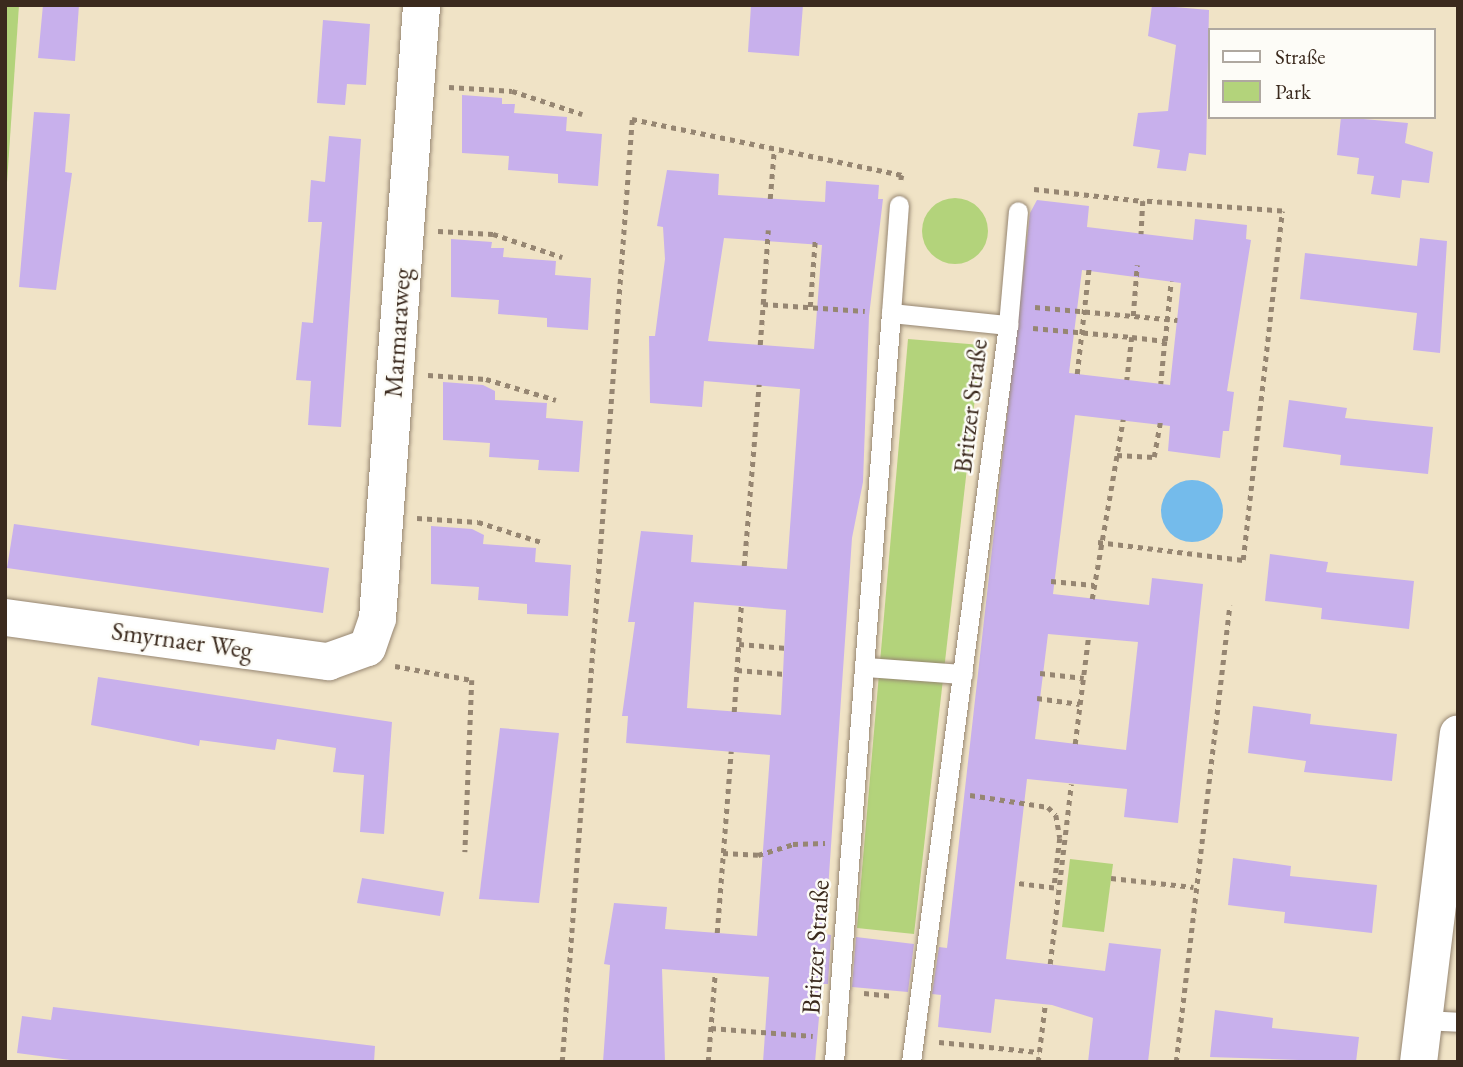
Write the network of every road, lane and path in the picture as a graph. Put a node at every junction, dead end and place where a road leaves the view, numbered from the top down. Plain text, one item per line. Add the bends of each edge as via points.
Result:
1 (421, 5) edge
2 (434, 87) dead end
3 (582, 114) dead end
4 (774, 149) junction
5 (770, 199) dead end
6 (1143, 201) junction
7 (899, 205) joint
8 (1018, 211) joint
9 (768, 230) dead end
10 (424, 231) dead end
11 (1141, 234) dead end
12 (815, 241) dead end
13 (562, 257) dead end
14 (1137, 265) dead end
15 (1089, 267) dead end
16 (1171, 281) dead end
17 (764, 304) junction
18 (1010, 304) junction
19 (810, 307) junction
20 (1084, 312) junction
21 (891, 313) junction
22 (1133, 316) junction
23 (1168, 319) junction
24 (1177, 320) dead end
25 (1008, 325) junction
26 (1082, 332) junction
27 (1132, 337) junction
28 (1165, 341) junction
29 (760, 345) dead end
30 (413, 374) dead end
31 (1077, 374) dead end
32 (1127, 380) dead end
33 (1161, 384) dead end
34 (759, 385) dead end
35 (556, 400) dead end
36 (1123, 420) dead end
37 (1160, 423) dead end
38 (1117, 455) junction
39 (402, 517) dead end
40 (541, 542) dead end
41 (1098, 542) junction
42 (744, 566) dead end
43 (1051, 581) dead end
44 (1094, 585) junction
45 (1092, 599) dead end
46 (1230, 605) dead end
47 (741, 606) dead end
48 (5, 617) edge
49 (1088, 639) dead end
50 (739, 644) junction
51 (787, 648) dead end
52 (374, 660) junction
53 (864, 667) junction
54 (737, 670) junction
55 (1040, 673) dead end
56 (785, 674) dead end
57 (963, 674) junction
58 (1084, 678) junction
59 (1037, 698) dead end
60 (1080, 704) junction
61 (734, 712) dead end
62 (1458, 734) edge
63 (1075, 744) dead end
64 (731, 752) dead end
65 (1071, 784) dead end
66 (948, 792) junction
67 (850, 843) junction
68 (465, 852) dead end
69 (723, 853) junction
70 (1111, 878) dead end
71 (1015, 883) dead end
72 (1194, 887) junction
73 (1056, 889) junction
74 (717, 933) dead end
75 (1050, 964) dead end
76 (715, 973) dead end
77 (838, 991) junction
78 (923, 998) junction
79 (1045, 1005) dead end
80 (1441, 1021) edge
81 (711, 1028) junction
82 (835, 1038) junction
83 (913, 1040) junction
84 (1039, 1052) junction
85 (562, 1062) edge
86 (708, 1062) edge
87 (834, 1062) edge
88 (911, 1062) edge
89 (1038, 1062) edge
90 (1176, 1062) edge
91 (1418, 1062) edge

1 - 52 street, Marmaraweg
2 - 3 path via 512,91
4 - 5 path
4 - 7 path via 902,175
4 - 85 path via 632,119
6 - 8 path via 1020,188
6 - 11 path
6 - 41 path via 1282,211 1243,560
7 - 21 lane
8 - 18 lane
9 - 17 path
10 - 13 path via 494,234
12 - 19 path
14 - 22 path
15 - 20 path
16 - 23 path
17 - 19 path
17 - 29 path
18 - 20 path
18 - 25 lane
19 - 21 path
20 - 22 path
20 - 26 path
21 - 25 lane, Britzer Straße
21 - 53 lane, Britzer Straße
22 - 23 path
23 - 24 path
23 - 28 path
25 - 26 path
25 - 57 lane, Britzer Straße
26 - 27 path
26 - 31 path
27 - 28 path
27 - 32 path
28 - 33 path
30 - 35 path via 486,379
34 - 42 path
36 - 38 path
37 - 38 path via 1154,457
38 - 41 path
39 - 40 path via 478,522
41 - 44 path
43 - 44 path
44 - 45 path
46 - 72 path
47 - 50 path
48 - 52 street, Smyrnaer Weg via 328,661
49 - 58 path
50 - 51 path
50 - 54 path
52 - 68 path via 472,680
53 - 57 lane
53 - 67 lane, Britzer Straße
54 - 56 path
54 - 61 path
55 - 58 path
57 - 66 lane, Britzer Straße
58 - 60 path
59 - 60 path
60 - 63 path
62 - 80 street
64 - 69 path
65 - 73 path
66 - 73 path via 1048,807 1060,838
66 - 78 lane, Britzer Straße
67 - 69 path via 793,844 758,855
67 - 77 lane, Britzer Straße
69 - 74 path
70 - 72 path
71 - 73 path
72 - 90 path
73 - 75 path
76 - 81 path
77 - 78 path
77 - 82 lane, Britzer Straße
78 - 83 lane, Britzer Straße
79 - 84 path
80 - 91 street
81 - 82 path
81 - 86 path
82 - 87 lane, Britzer Straße
83 - 84 path
83 - 88 lane, Britzer Straße
84 - 89 path

